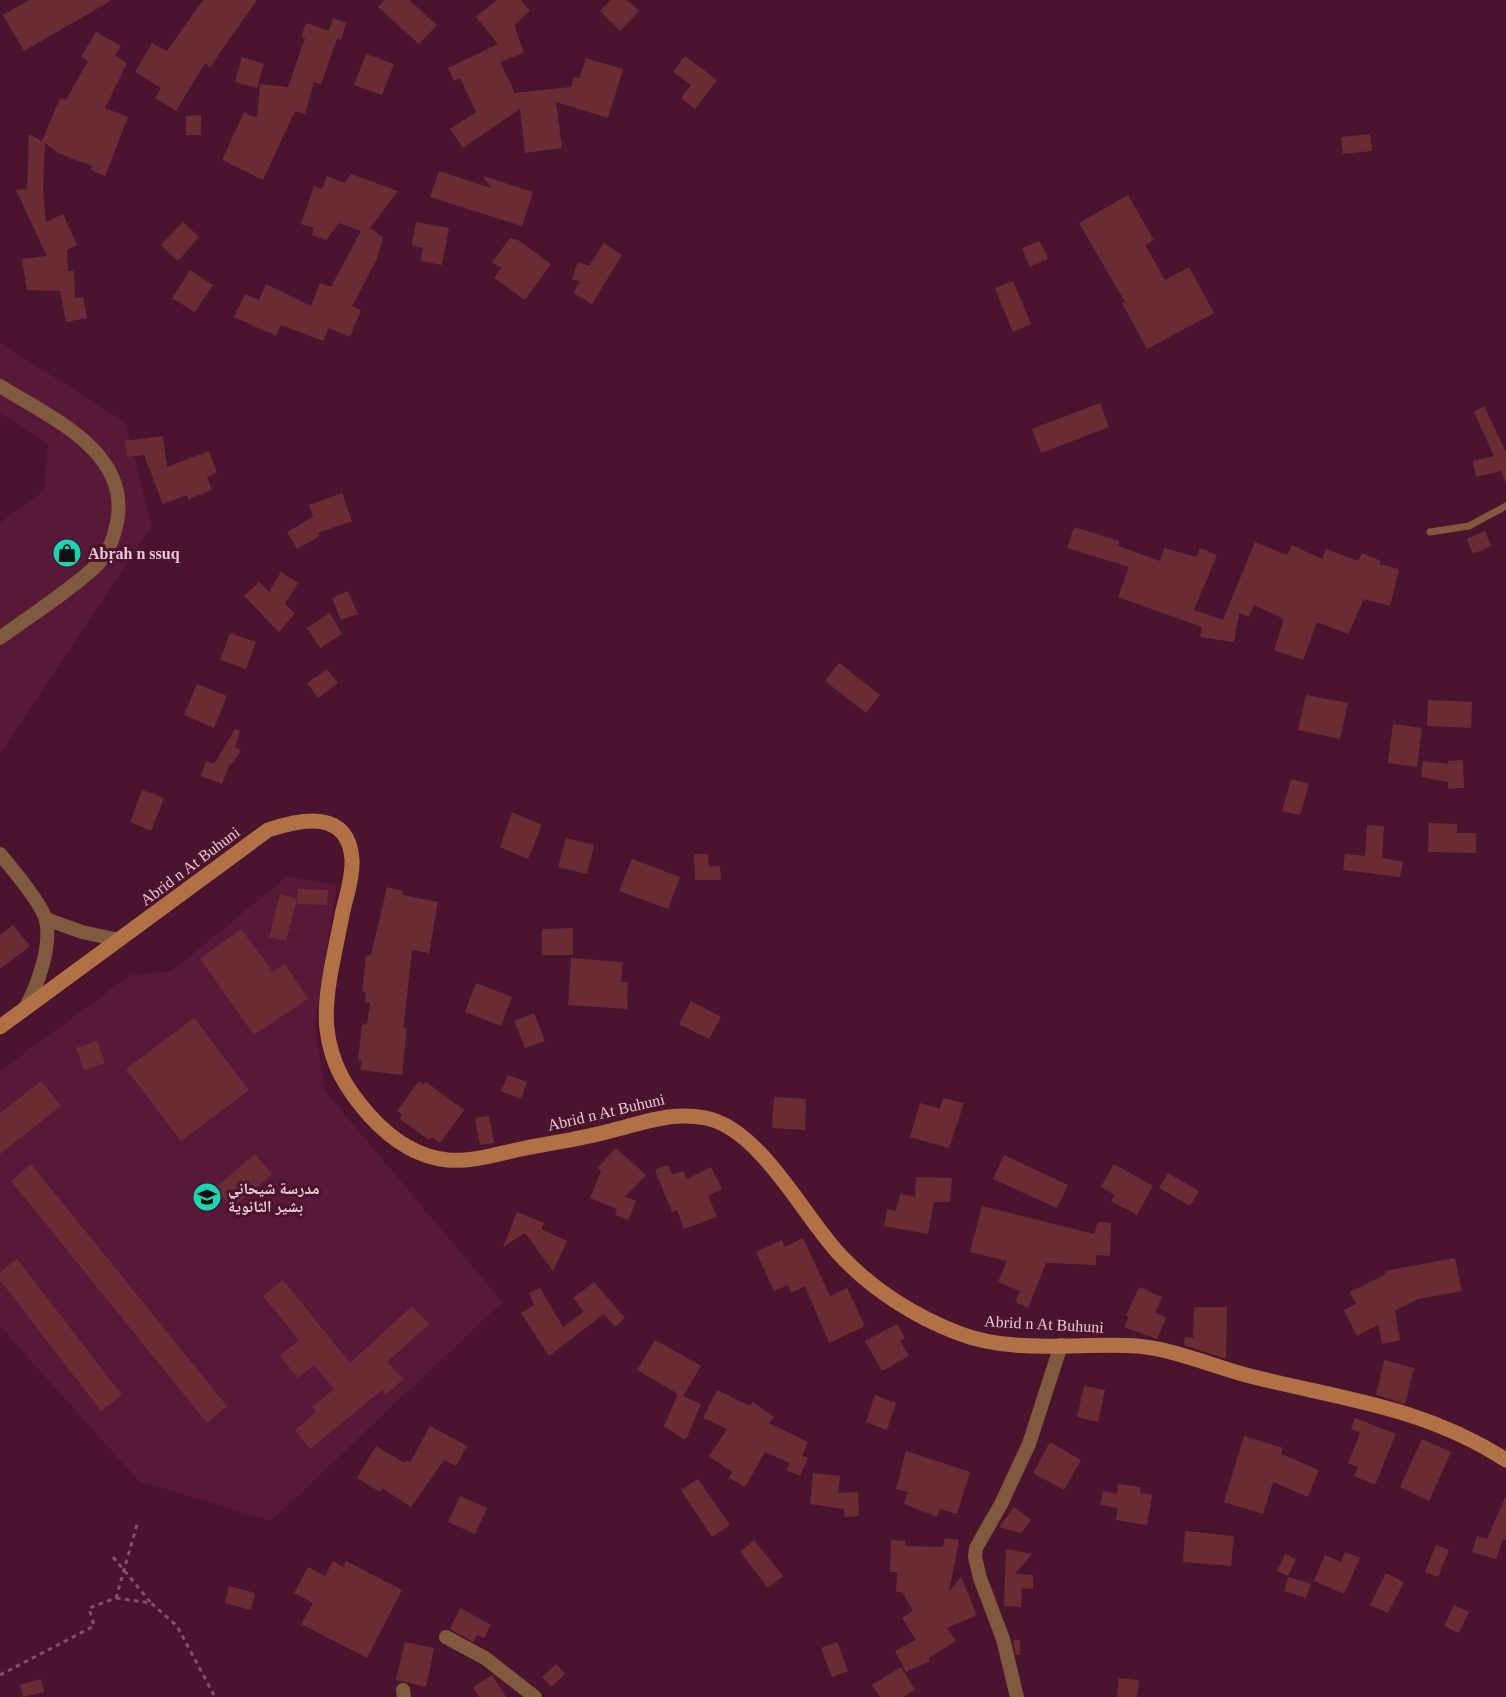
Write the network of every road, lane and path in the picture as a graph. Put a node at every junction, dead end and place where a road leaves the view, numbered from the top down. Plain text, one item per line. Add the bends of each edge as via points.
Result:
1 (0, 386) edge
2 (1506, 506) edge
3 (1430, 532) dead end
4 (0, 638) edge
5 (0, 854) edge
6 (46, 919) junction
7 (119, 940) junction
8 (24, 1010) junction
9 (0, 1027) edge
10 (1061, 1345) junction
11 (1506, 1460) edge
12 (138, 1521) dead end
13 (113, 1557) dead end
14 (124, 1569) junction
15 (116, 1598) junction
16 (151, 1603) junction
17 (446, 1637) dead end
18 (0, 1675) edge
19 (215, 1697) edge
20 (536, 1697) edge
21 (1017, 1697) edge

1 - 4 street via 98,451 114,478 120,508 114,539 97,565
2 - 3 lane via 1469,526
5 - 6 street
6 - 7 street
6 - 8 street via 39,978
7 - 8 street, Abrid n At Buhuni
7 - 10 street, Abrid n At Buhuni via 268,830 313,819 333,824 345,837 352,856 326,1024 330,1047 344,1085 398,1141 447,1160 605,1132 671,1114 713,1119 747,1142 790,1189 843,1260 890,1296 961,1335 995,1342
8 - 9 street, Abrid n At Buhuni
10 - 11 street, Abrid n At Buhuni via 1163,1350 1251,1376 1359,1398 1432,1421
10 - 21 street via 1029,1444 976,1548 980,1578 1003,1639
12 - 14 path
13 - 14 path
14 - 15 path
14 - 16 path
15 - 16 path
15 - 18 path via 89,1608 94,1626
16 - 19 path via 177,1626
17 - 20 street via 485,1658

